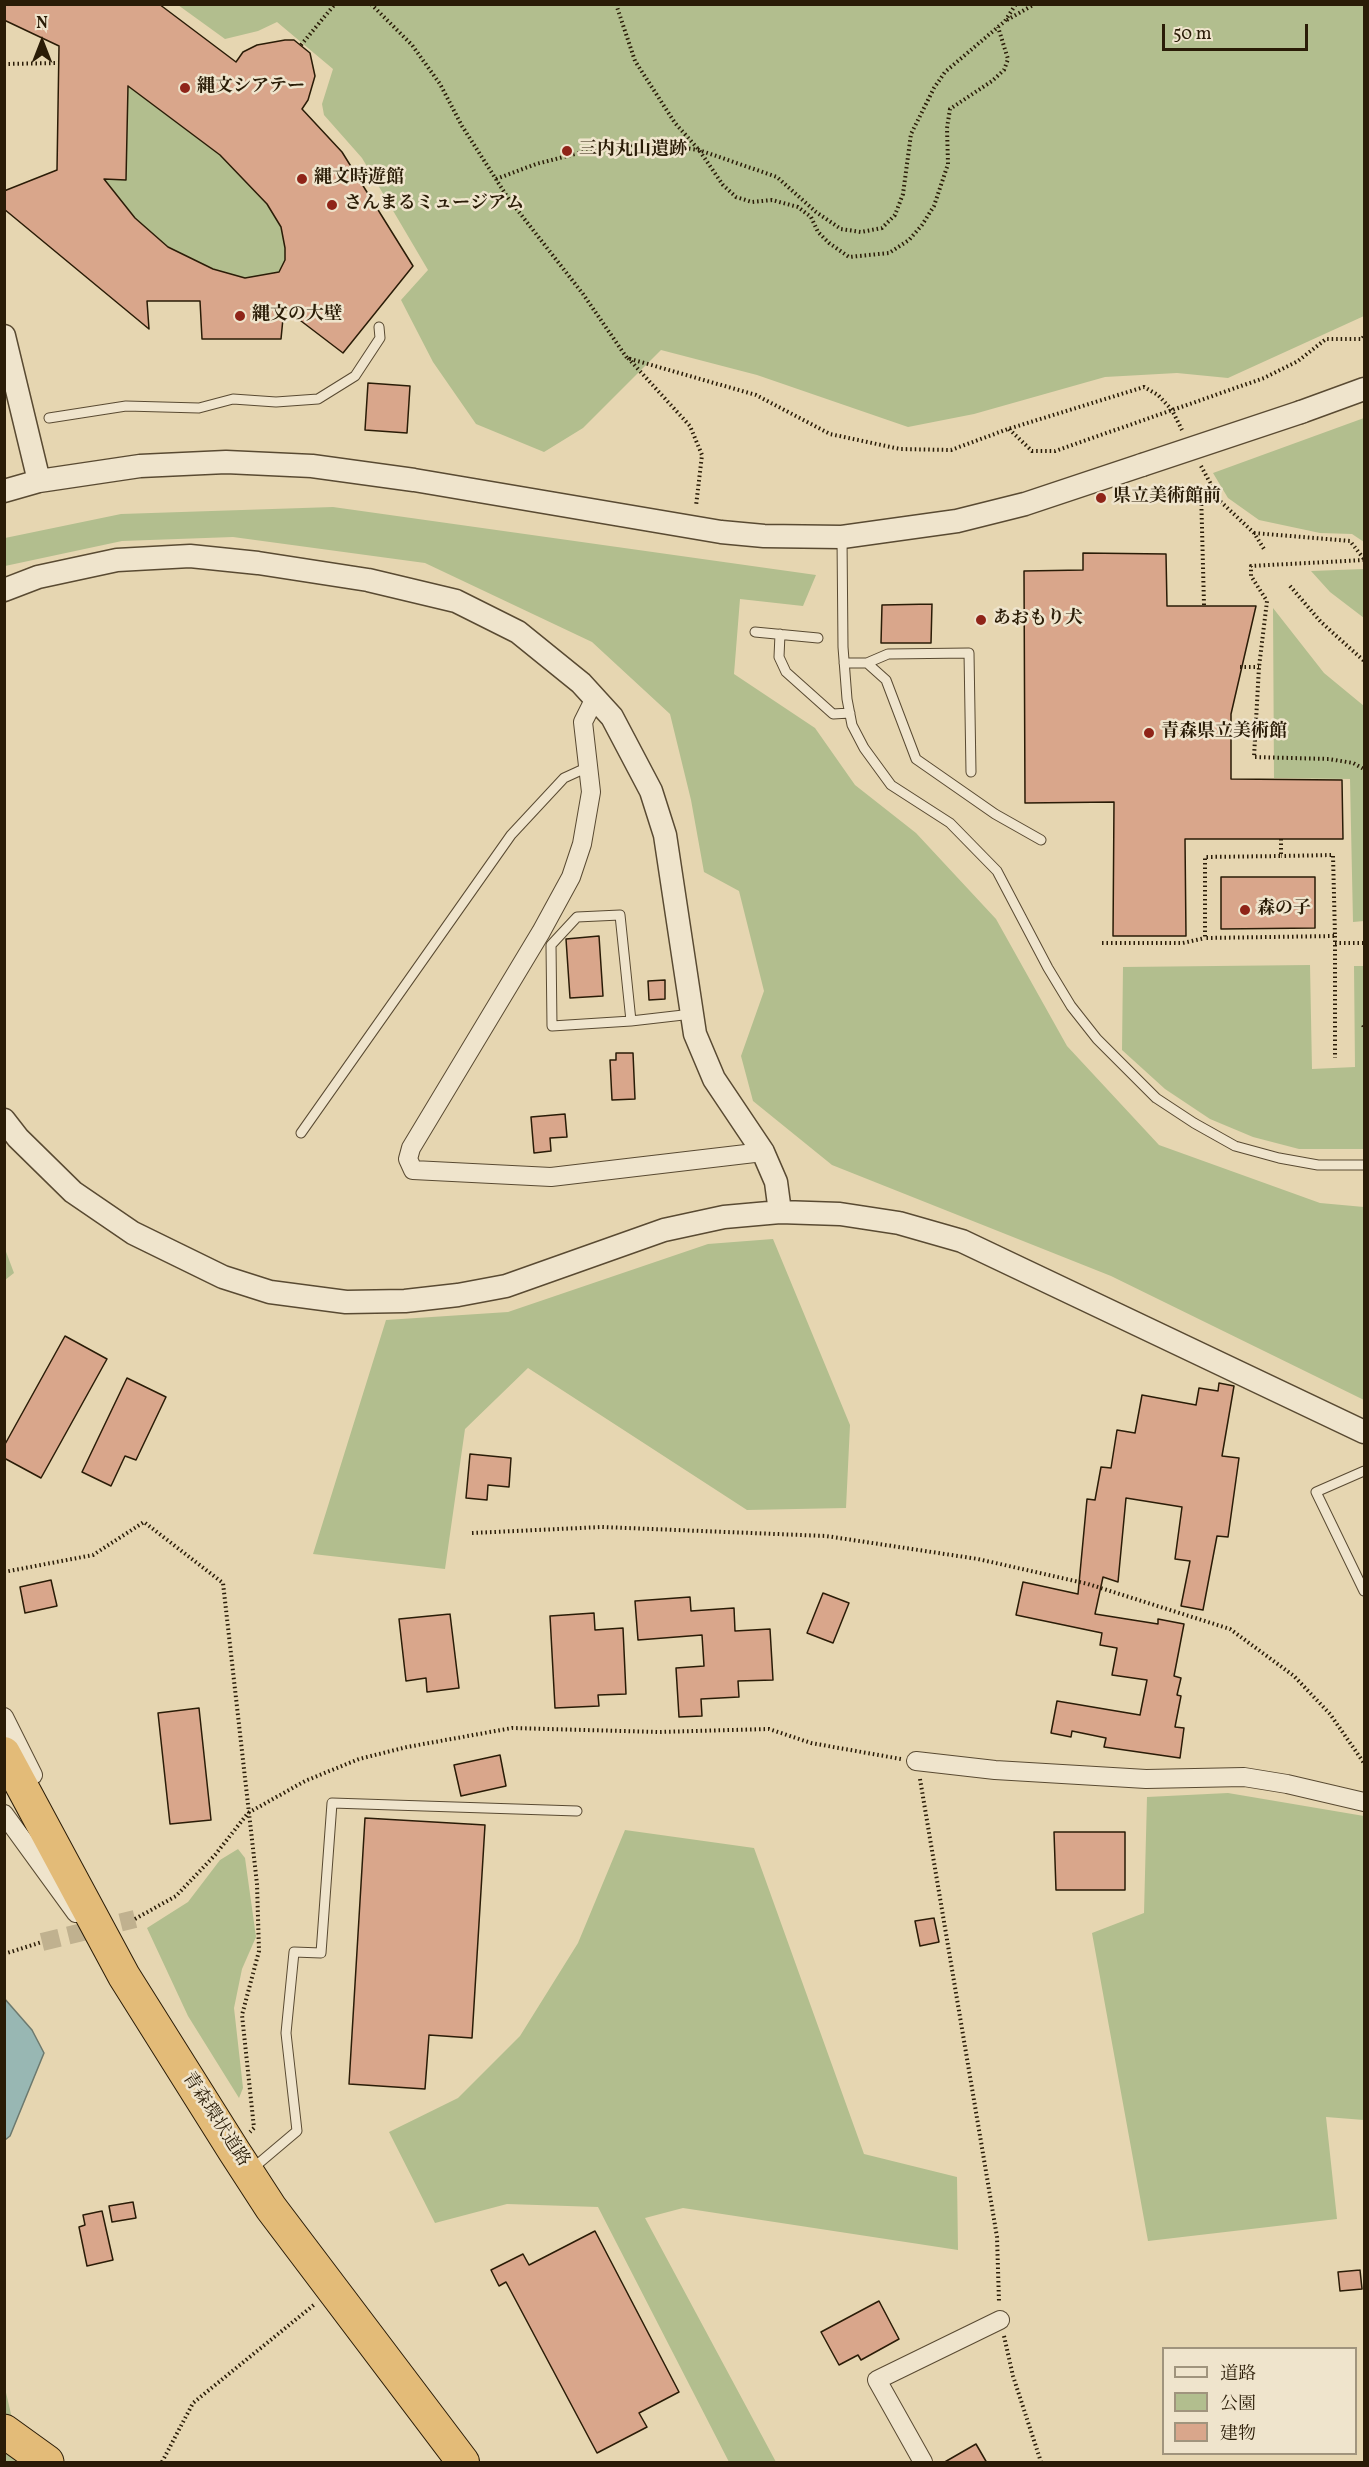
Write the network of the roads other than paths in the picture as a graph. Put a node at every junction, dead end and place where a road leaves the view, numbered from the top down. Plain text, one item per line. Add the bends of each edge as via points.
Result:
1 (379, 327) dead end
2 (4, 336) edge
3 (1365, 389) edge
4 (49, 418) dead end
5 (39, 481) junction
6 (4, 491) edge
7 (842, 537) junction
8 (4, 590) edge
9 (755, 632) dead end
10 (780, 634) junction
11 (818, 638) dead end
12 (844, 663) junction
13 (867, 663) junction
14 (595, 698) junction
15 (850, 713) junction
16 (588, 767) junction
17 (971, 772) dead end
18 (1041, 840) dead end
19 (692, 1014) junction
20 (631, 1021) junction
21 (4, 1120) edge
22 (301, 1133) dead end
23 (763, 1152) junction
24 (1365, 1165) edge
25 (780, 1212) junction
26 (1365, 1432) edge
27 (1365, 1471) edge
28 (1365, 1591) edge
29 (4, 1717) edge
30 (4, 1754) edge
31 (916, 1761) road end
32 (1365, 1802) edge
33 (577, 1811) dead end
34 (4, 1814) edge
35 (97, 1928) junction
36 (124, 1976) junction
37 (241, 2162) junction
38 (1000, 2320) road end
39 (4, 2432) edge
40 (46, 2463) edge
41 (463, 2463) edge
42 (922, 2463) edge

1 - 4 lane via 380,338 355,376 318,399 233,399 199,408 126,406
2 - 5 street
3 - 7 street, bridge via 1025,504 957,521
5 - 6 street
5 - 7 street via 140,466 226,462 312,466 721,532
7 - 12 lane
8 - 14 street via 38,577 117,560 190,556 368,580 456,601 518,632
9 - 10 lane
10 - 11 lane
10 - 15 lane via 779,657 786,672 833,714
12 - 13 lane
12 - 15 lane
13 - 17 lane via 888,654 969,653
13 - 18 lane via 886,680 916,759 995,814
14 - 16 street via 583,722
14 - 19 street via 612,717 651,791 665,835
15 - 24 lane via 864,748 891,785 950,823 997,871 1071,1006 1097,1039 1156,1098 1235,1146 1318,1165
16 - 22 lane via 564,778 511,835
16 - 23 street via 591,792 582,844 571,877 411,1148 408,1159 413,1170 551,1177
19 - 20 lane
19 - 23 street via 694,1034 714,1079
20 - 20 lane via 552,1026 551,945 577,917 620,915
21 - 25 street via 73,1192 133,1233 184,1260 241,1283 270,1292 346,1302 405,1301 506,1286 664,1230 724,1217
23 - 25 street via 776,1182
25 - 26 street via 840,1214 899,1223 962,1240
27 - 28 lane via 1316,1492
29 - 35 street via 57,1824
30 - 35 highway, 青森環状道路
31 - 32 street via 1146,1779 1244,1778
33 - 37 lane via 332,1803 321,1953 294,1952 286,2033 297,2132
34 - 36 street
35 - 36 highway, 青森環状道路
36 - 37 highway, 青森環状道路
37 - 41 highway, 青森環状道路 via 332,2291
38 - 42 street via 877,2380
39 - 40 highway

